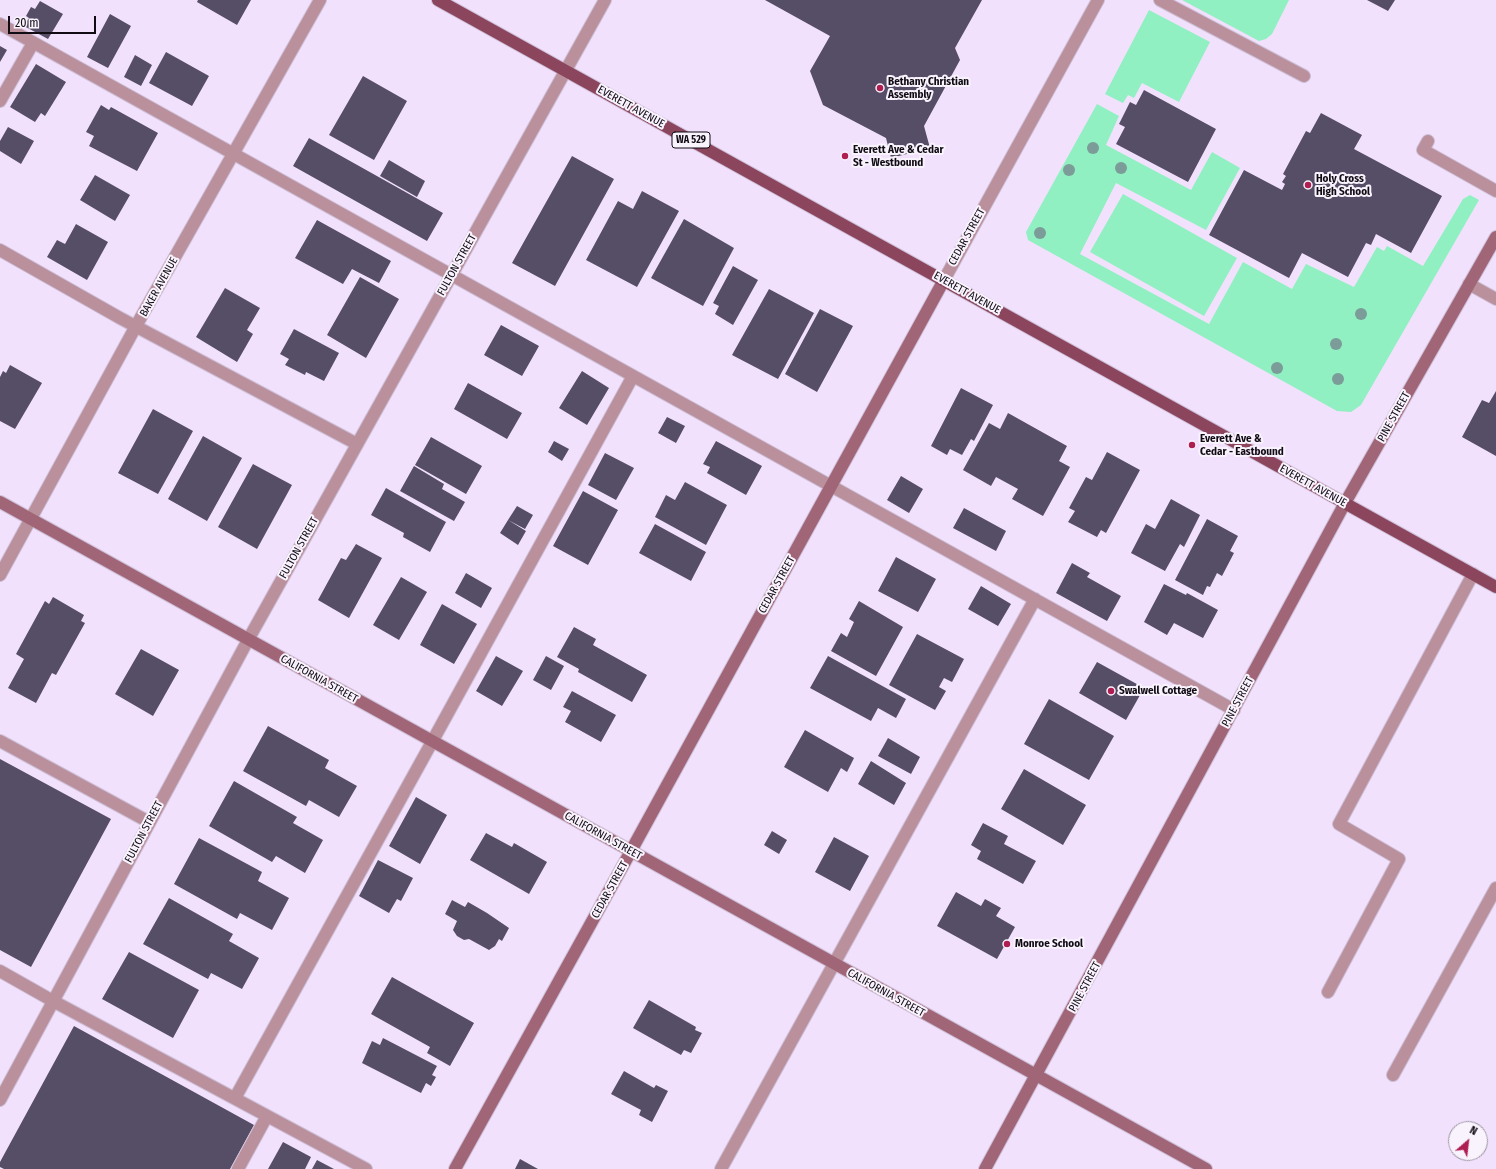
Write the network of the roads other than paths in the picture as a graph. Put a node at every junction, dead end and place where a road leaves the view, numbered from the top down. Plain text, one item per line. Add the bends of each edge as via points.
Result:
1 (320, 0) edge
2 (438, 0) edge
3 (605, 0) edge
4 (1098, 0) edge
5 (1160, 0) edge
6 (0, 24) edge
7 (33, 43) junction
8 (566, 71) junction
9 (1304, 76) dead end
10 (0, 101) edge
11 (1428, 141) dead end
12 (233, 154) junction
13 (1496, 191) edge
14 (1496, 237) edge
15 (0, 250) edge
16 (451, 276) junction
17 (944, 280) junction
18 (1469, 284) junction
19 (1496, 299) edge
20 (136, 326) junction
21 (633, 376) junction
22 (357, 444) junction
23 (831, 486) junction
24 (0, 502) edge
25 (1346, 504) junction
26 (30, 519) junction
27 (1473, 574) junction
28 (0, 575) edge
29 (1496, 587) edge
30 (1035, 599) junction
31 (248, 640) junction
32 (1234, 710) junction
33 (0, 741) edge
34 (432, 742) junction
35 (149, 822) junction
36 (631, 851) junction
37 (1496, 888) edge
38 (835, 964) junction
39 (0, 971) edge
40 (1328, 992) dead end
41 (53, 1001) junction
42 (1037, 1075) junction
43 (1393, 1075) dead end
44 (235, 1098) junction
45 (0, 1100) edge
46 (267, 1116) junction
47 (238, 1169) edge
48 (366, 1169) edge
49 (455, 1169) edge
50 (721, 1169) edge
51 (985, 1169) edge
52 (1206, 1169) edge

1 - 12 street, BAKER AVENUE
2 - 8 main road, EVERETT AVENUE / WA 529
3 - 8 street, FULTON STREET
4 - 17 street, CEDAR STREET
5 - 9 street
6 - 7 street
7 - 10 street
7 - 12 street
8 - 16 street, FULTON STREET
8 - 17 main road, EVERETT AVENUE / WA 529
11 - 13 street via 1424,150
12 - 16 street
12 - 20 street, BAKER AVENUE
14 - 18 street, PINE STREET
15 - 20 street
16 - 21 street
16 - 22 street, FULTON STREET
17 - 23 street, CEDAR STREET
17 - 25 main road, EVERETT AVENUE / WA 529
18 - 19 street
18 - 25 street, PINE STREET
20 - 22 street
20 - 26 street, BAKER AVENUE
21 - 23 street
21 - 34 street
22 - 31 street, FULTON STREET
23 - 30 street
23 - 36 street, CEDAR STREET
24 - 26 street, CALIFORNIA STREET
25 - 27 main road, EVERETT AVENUE / WA 529
25 - 32 street, PINE STREET
26 - 28 street, BAKER AVENUE
26 - 31 street, CALIFORNIA STREET
27 - 29 main road, EVERETT AVENUE / WA 529
27 - 40 street via 1339,824 1399,859
30 - 32 street
30 - 38 street
31 - 34 street, CALIFORNIA STREET
31 - 35 street, FULTON STREET
32 - 42 street, PINE STREET
33 - 35 street
34 - 36 street, CALIFORNIA STREET
34 - 44 street
35 - 41 street, FULTON STREET
36 - 38 street, CALIFORNIA STREET
36 - 49 street, CEDAR STREET
37 - 43 street
38 - 42 street, CALIFORNIA STREET
38 - 50 street
39 - 41 street
41 - 44 street
41 - 45 street, FULTON STREET
42 - 51 street, PINE STREET
42 - 52 street, CALIFORNIA STREET
44 - 46 street
46 - 47 street
46 - 48 street

